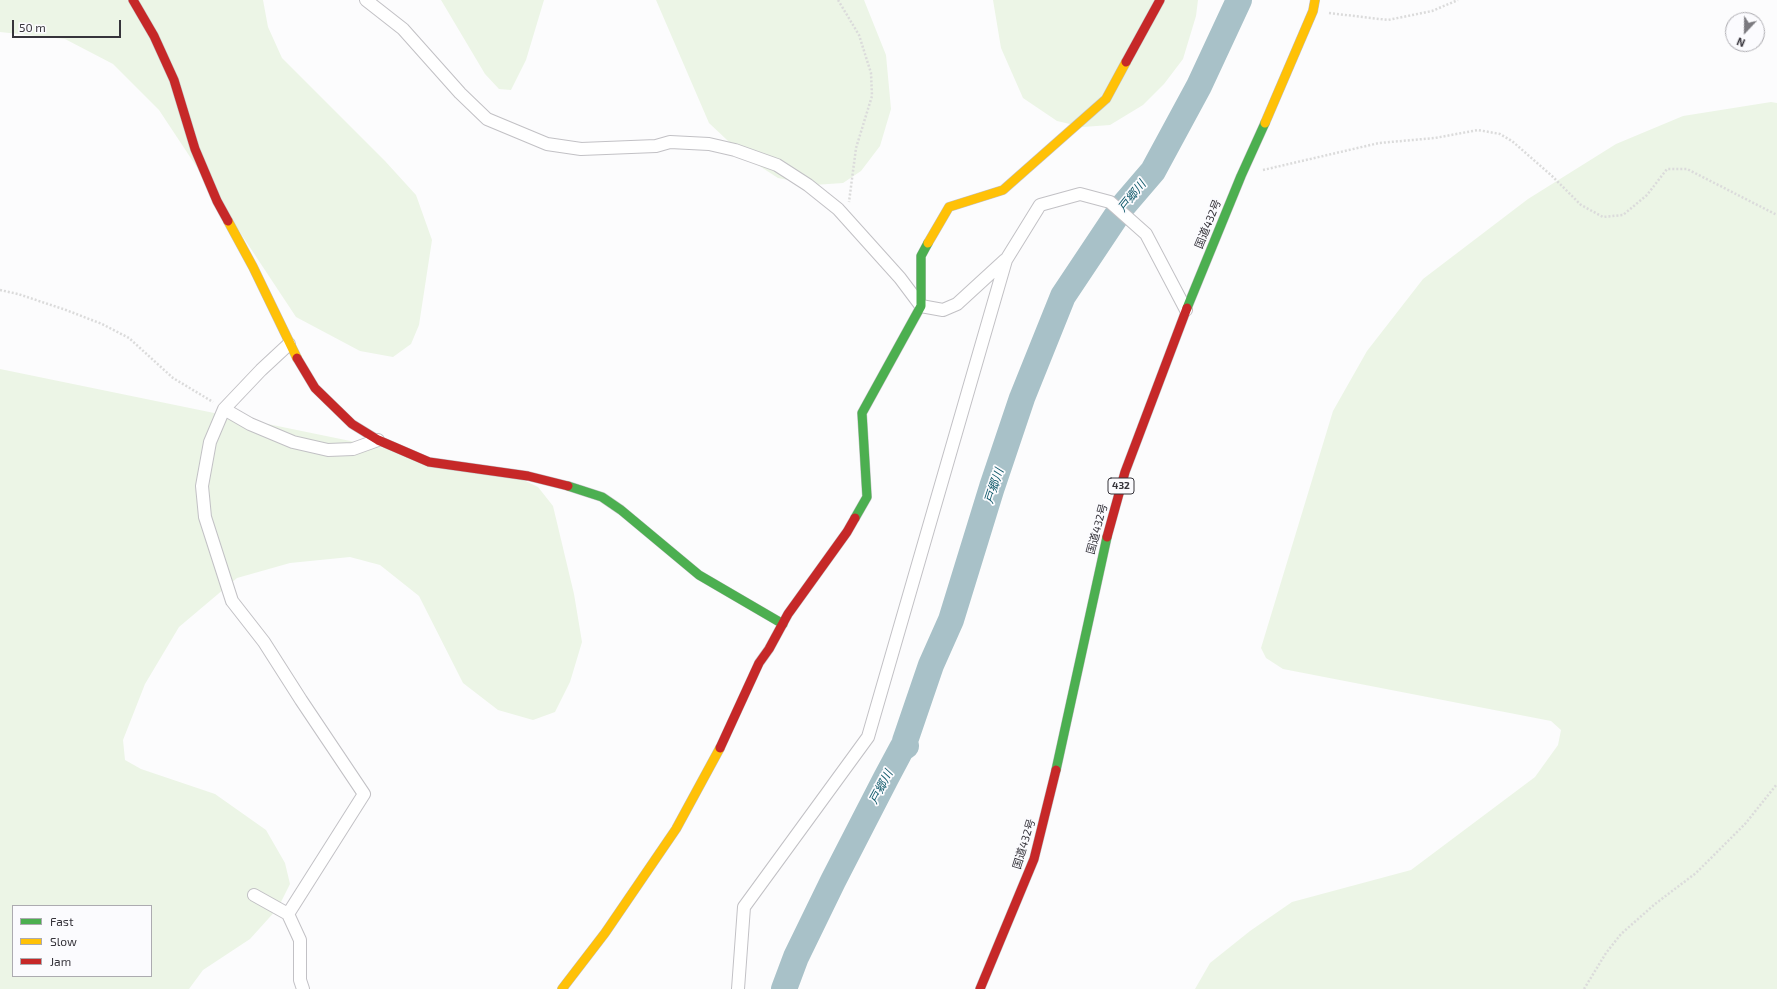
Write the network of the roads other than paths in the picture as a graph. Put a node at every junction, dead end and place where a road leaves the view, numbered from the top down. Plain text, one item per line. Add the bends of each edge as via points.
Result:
1 (133, 0) edge
2 (366, 0) edge
3 (1160, 0) edge
4 (1315, 0) edge
5 (1006, 260) junction
6 (921, 306) junction
7 (1186, 310) junction
8 (289, 344) junction
9 (224, 409) junction
10 (378, 440) junction
11 (782, 624) junction
12 (254, 895) dead end
13 (288, 914) junction
14 (303, 989) edge
15 (562, 989) edge
16 (738, 989) edge
17 (980, 989) edge

1 - 8 main road via 154,36 174,80 195,149 217,200 253,267
2 - 6 street via 403,29 487,119 547,144 581,149 656,146 670,142 709,144 777,165 838,209 900,278
3 - 6 main road via 1106,99 1004,190 949,207 921,256
4 - 7 main road, 国道432号 / 432 via 1313,11
5 - 6 street via 957,304 943,310
5 - 7 street via 1040,204 1080,194 1110,202 1146,234
5 - 16 street via 868,737 744,907
6 - 11 main road via 862,413 867,497 848,532
7 - 17 main road, 国道432号 / 432 via 1125,472 1106,540 1034,859
8 - 9 street
8 - 10 main road via 315,388 352,424
9 - 10 street via 250,424 292,442 328,450 353,449
9 - 13 street via 210,442 202,486 205,517 232,601 264,642 364,794
10 - 11 main road via 429,462 528,476 602,497 699,575
11 - 15 main road via 759,663 712,765 676,829 605,933
12 - 13 street
13 - 14 street via 300,940 300,980

